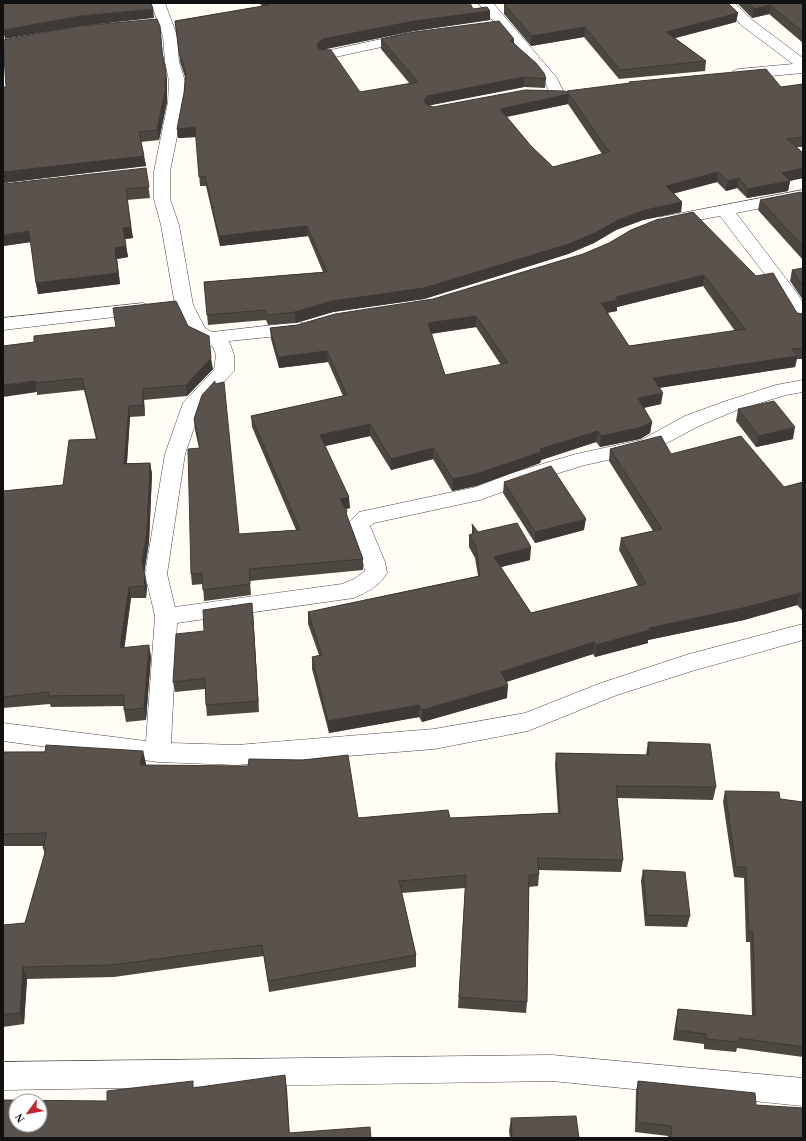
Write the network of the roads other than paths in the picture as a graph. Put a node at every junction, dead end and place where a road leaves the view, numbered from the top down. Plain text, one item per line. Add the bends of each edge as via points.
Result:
1 (158, 3) edge
2 (485, 3) edge
3 (727, 3) edge
4 (503, 24) junction
5 (488, 26) edge
6 (420, 35) edge
7 (326, 55) edge
8 (803, 66) edge
9 (725, 75) edge
10 (558, 94) edge
11 (803, 194) edge
12 (724, 209) junction
13 (650, 225) edge
14 (171, 306) junction
15 (803, 319) edge
16 (3, 324) edge
17 (316, 324) edge
18 (209, 338) junction
19 (803, 386) edge
20 (166, 616) junction
21 (803, 632) edge
22 (3, 732) edge
23 (158, 752) junction
24 (3, 1076) edge
25 (803, 1092) edge

1 - 14 street via 157,22 170,36 172,62 177,81 176,102 154,172 170,226
2 - 4 street
3 - 8 street via 746,22
4 - 5 street
4 - 10 street via 552,81
6 - 7 street
8 - 9 street
11 - 12 street
12 - 13 street
12 - 15 street via 788,293
14 - 16 street
14 - 18 street via 198,332
17 - 18 street via 297,329
18 - 20 street via 221,344 224,371 193,403 175,454 156,574
19 - 20 street via 783,389 730,406 692,421 647,445 583,459 519,478 480,493 366,517 359,524 376,573 362,585 346,592
20 - 23 street
21 - 23 street via 689,663 609,689 528,722 514,725 434,739 309,750 237,755
22 - 23 street
24 - 25 street via 552,1068

